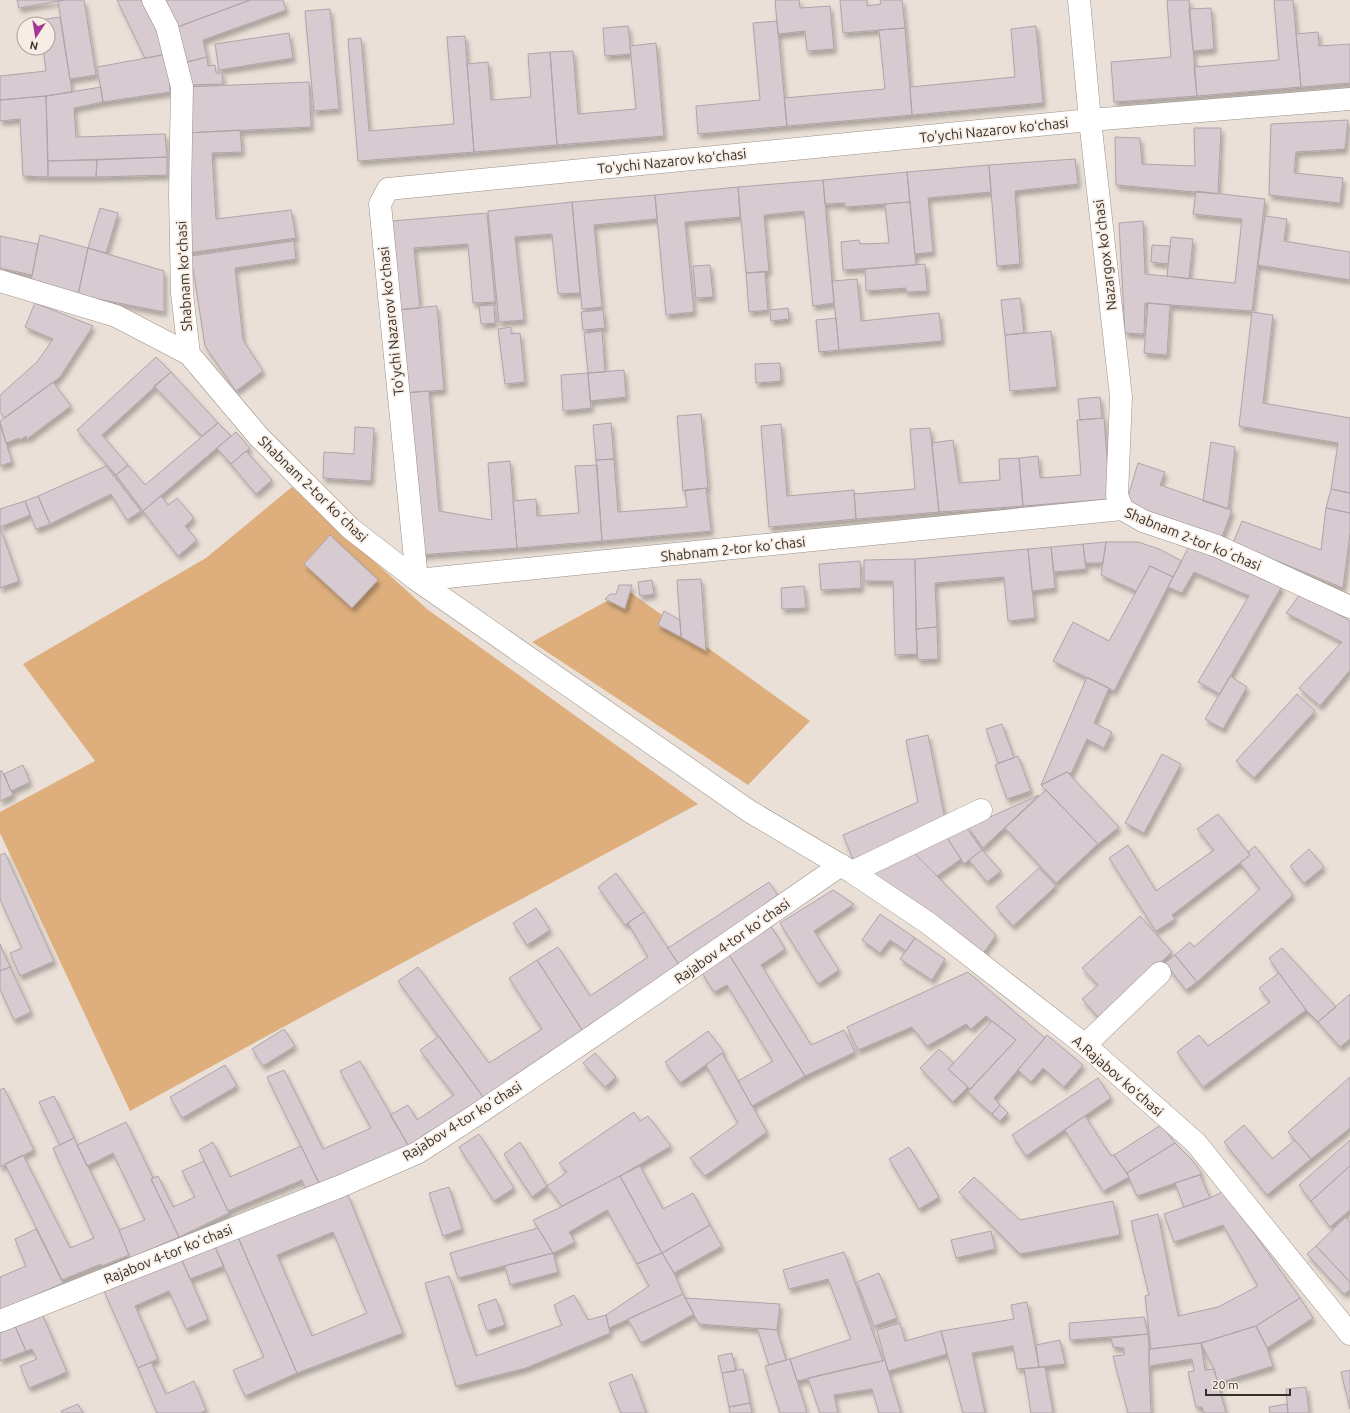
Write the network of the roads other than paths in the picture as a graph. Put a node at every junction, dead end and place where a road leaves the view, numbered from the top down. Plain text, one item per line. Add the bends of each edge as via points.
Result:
1 (152, 0) edge
2 (1079, 0) edge
3 (1350, 99) edge
4 (1090, 120) junction
5 (0, 281) edge
6 (189, 354) junction
7 (1122, 509) junction
8 (416, 580) junction
9 (1350, 607) edge
10 (981, 810) dead end
11 (846, 869) junction
12 (1160, 973) dead end
13 (1085, 1045) junction
14 (0, 1321) edge
15 (1350, 1334) edge

1 - 6 street, Shabnam koʻchasi via 167,27 182,87 182,293
2 - 4 street, Nazargox ko'chasi
3 - 4 street, To'ychi Nazarov koʻchasi
4 - 7 street, Nazargox ko'chasi via 1122,397 1118,495
4 - 8 street, To'ychi Nazarov koʻchasi via 388,189 380,204
5 - 6 street, Shabnam koʻchasi via 116,316
6 - 8 street, Shabnam 2-tor koʼchasi via 259,437 350,528
7 - 8 street, Shabnam 2-tor koʼchasi
7 - 9 street, Shabnam 2-tor koʼchasi via 1143,521 1217,546
8 - 11 street, A.Rajabov koʻchasi via 749,812
10 - 11 street, Rajabov 4-tor koʼchasi
11 - 13 street, A.Rajabov koʻchasi via 928,923
11 - 14 street, Rajabov 4-tor koʼchasi via 417,1153
12 - 13 street
13 - 15 street, A.Rajabov koʻchasi via 1196,1143

